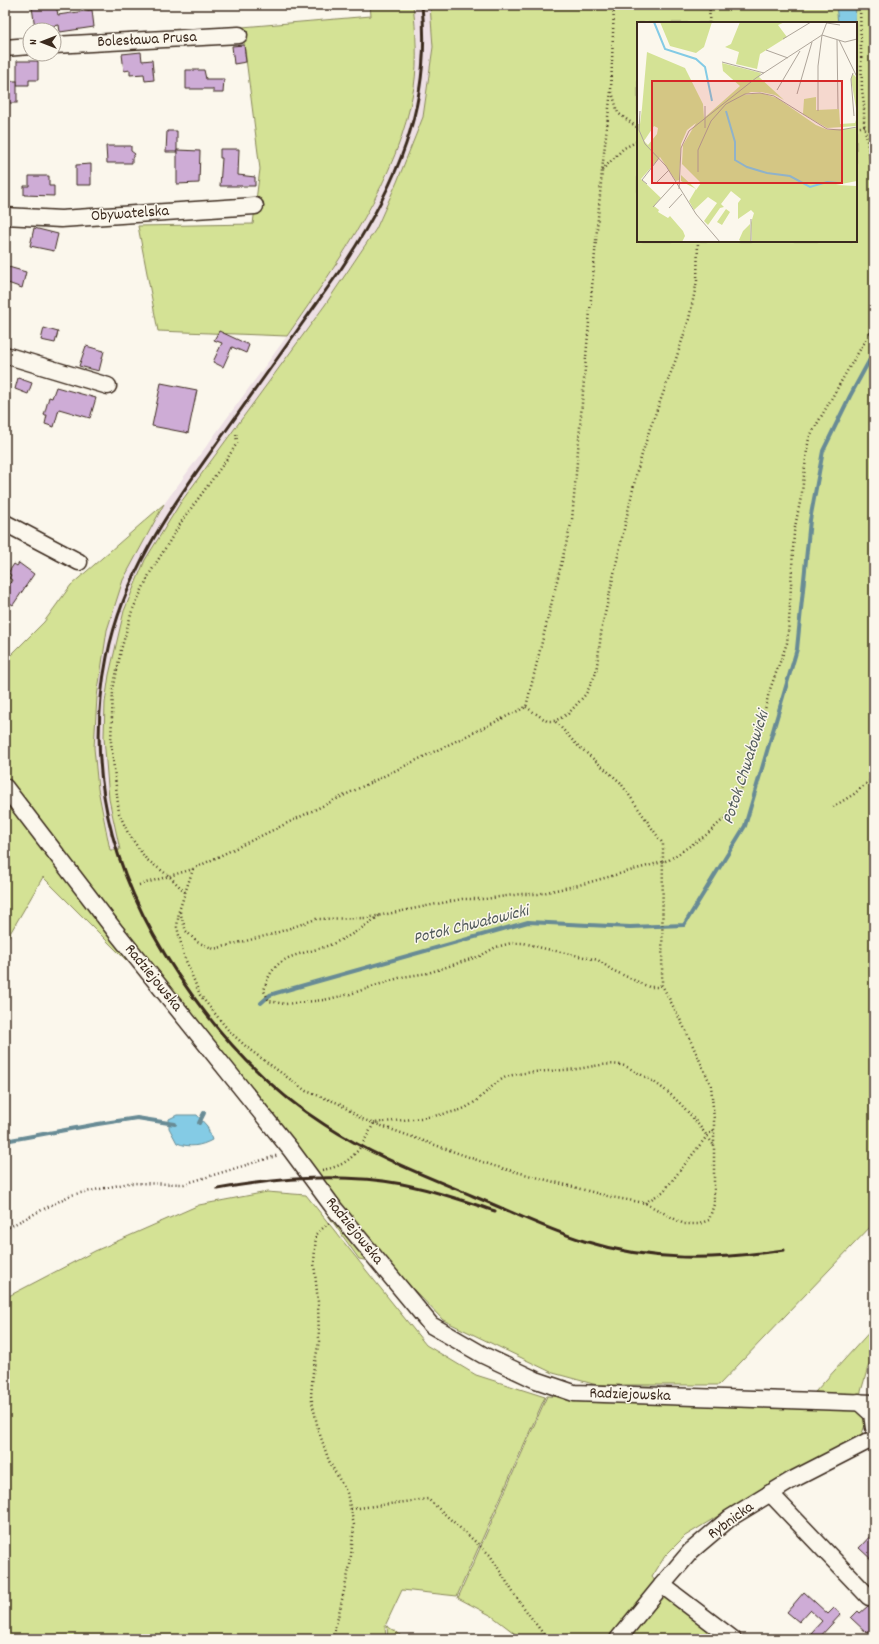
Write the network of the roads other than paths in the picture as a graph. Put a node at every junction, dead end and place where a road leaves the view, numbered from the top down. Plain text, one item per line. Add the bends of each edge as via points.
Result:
1 (239, 35) dead end
2 (62, 45) edge
3 (22, 47) edge
4 (5, 48) edge
5 (255, 206) dead end
6 (5, 216) edge
7 (5, 355) edge
8 (108, 386) dead end
9 (5, 523) edge
10 (79, 562) dead end
11 (5, 786) edge
12 (867, 1402) edge
13 (872, 1435) edge
14 (770, 1493) junction
15 (662, 1584) junction
16 (869, 1597) dead end
17 (618, 1639) edge
18 (733, 1639) edge

1 - 2 street, Bolesława Prusa
3 - 4 street
5 - 6 street, Obywatelska via 61,219
7 - 8 street
9 - 10 street
11 - 12 street, Radziejowska via 116,932 291,1150 339,1214 431,1325 483,1355 536,1380 574,1393
12 - 13 street, Radziejowska via 872,1414
13 - 14 street, Rybnicka
14 - 15 street, Rybnicka via 730,1518 691,1551
14 - 16 street
15 - 17 street, Rybnicka
15 - 18 street

